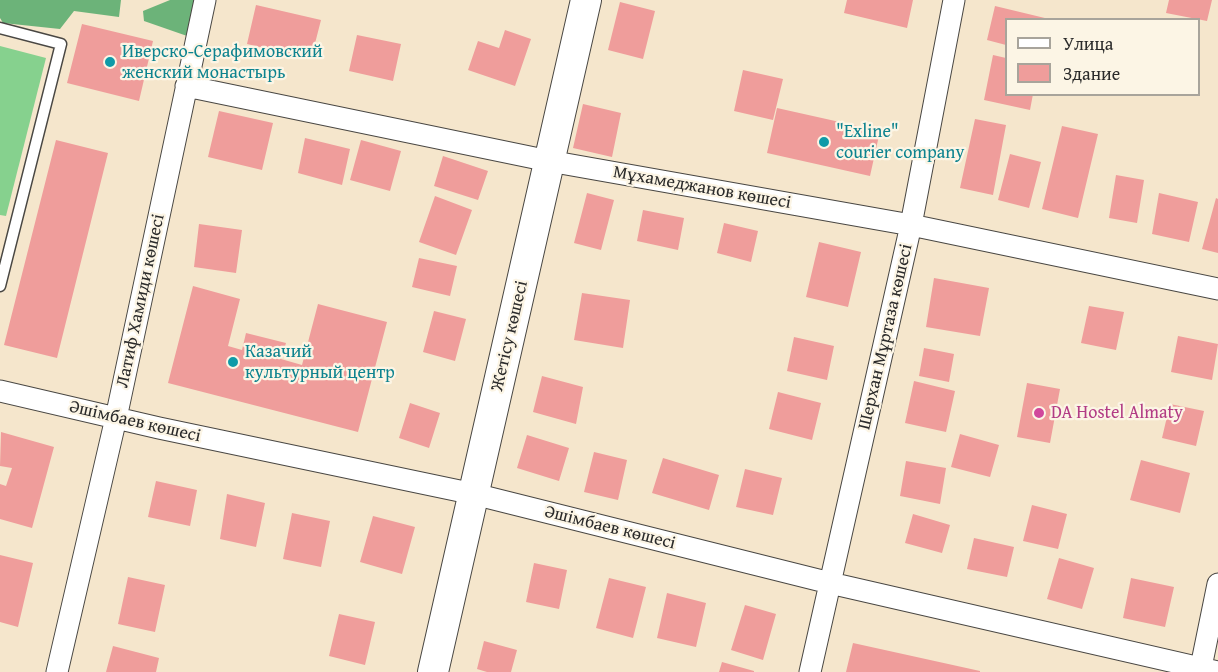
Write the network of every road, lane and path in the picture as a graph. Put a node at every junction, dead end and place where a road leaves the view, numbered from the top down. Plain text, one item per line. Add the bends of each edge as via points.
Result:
1 (205, 0) edge
2 (586, 0) edge
3 (954, 0) edge
4 (0, 28) edge
5 (186, 86) junction
6 (549, 161) junction
7 (911, 225) junction
8 (0, 286) edge
9 (1218, 289) edge
10 (0, 391) edge
11 (116, 418) junction
12 (474, 494) junction
13 (830, 583) junction
14 (1218, 584) edge
15 (1206, 670) edge
16 (57, 672) edge
17 (432, 672) edge
18 (810, 672) edge

1 - 5 street, Латиф Хамиди көшесі
2 - 6 main road, Жетісу көшесі
3 - 7 street, Шерхан Мұртаза көшесі
4 - 8 lane via 61,44
5 - 6 street, Мұхамеджанов көшесі
5 - 11 street, Латиф Хамиди көшесі
6 - 7 street, Мұхамеджанов көшесі
6 - 12 main road, Жетісу көшесі
7 - 9 street, Мұхамеджанов көшесі
7 - 13 street, Шерхан Мұртаза көшесі
10 - 11 street, Әшімбаев көшесі
11 - 12 street, Әшімбаев көшесі
11 - 16 street, Латиф Хамиди көшесі
12 - 13 street, Әшімбаев көшесі
12 - 17 main road, Жетісу көшесі
13 - 15 street, Әшімбаев көшесі
13 - 18 street, Шерхан Мұртаза көшесі
14 - 15 street

